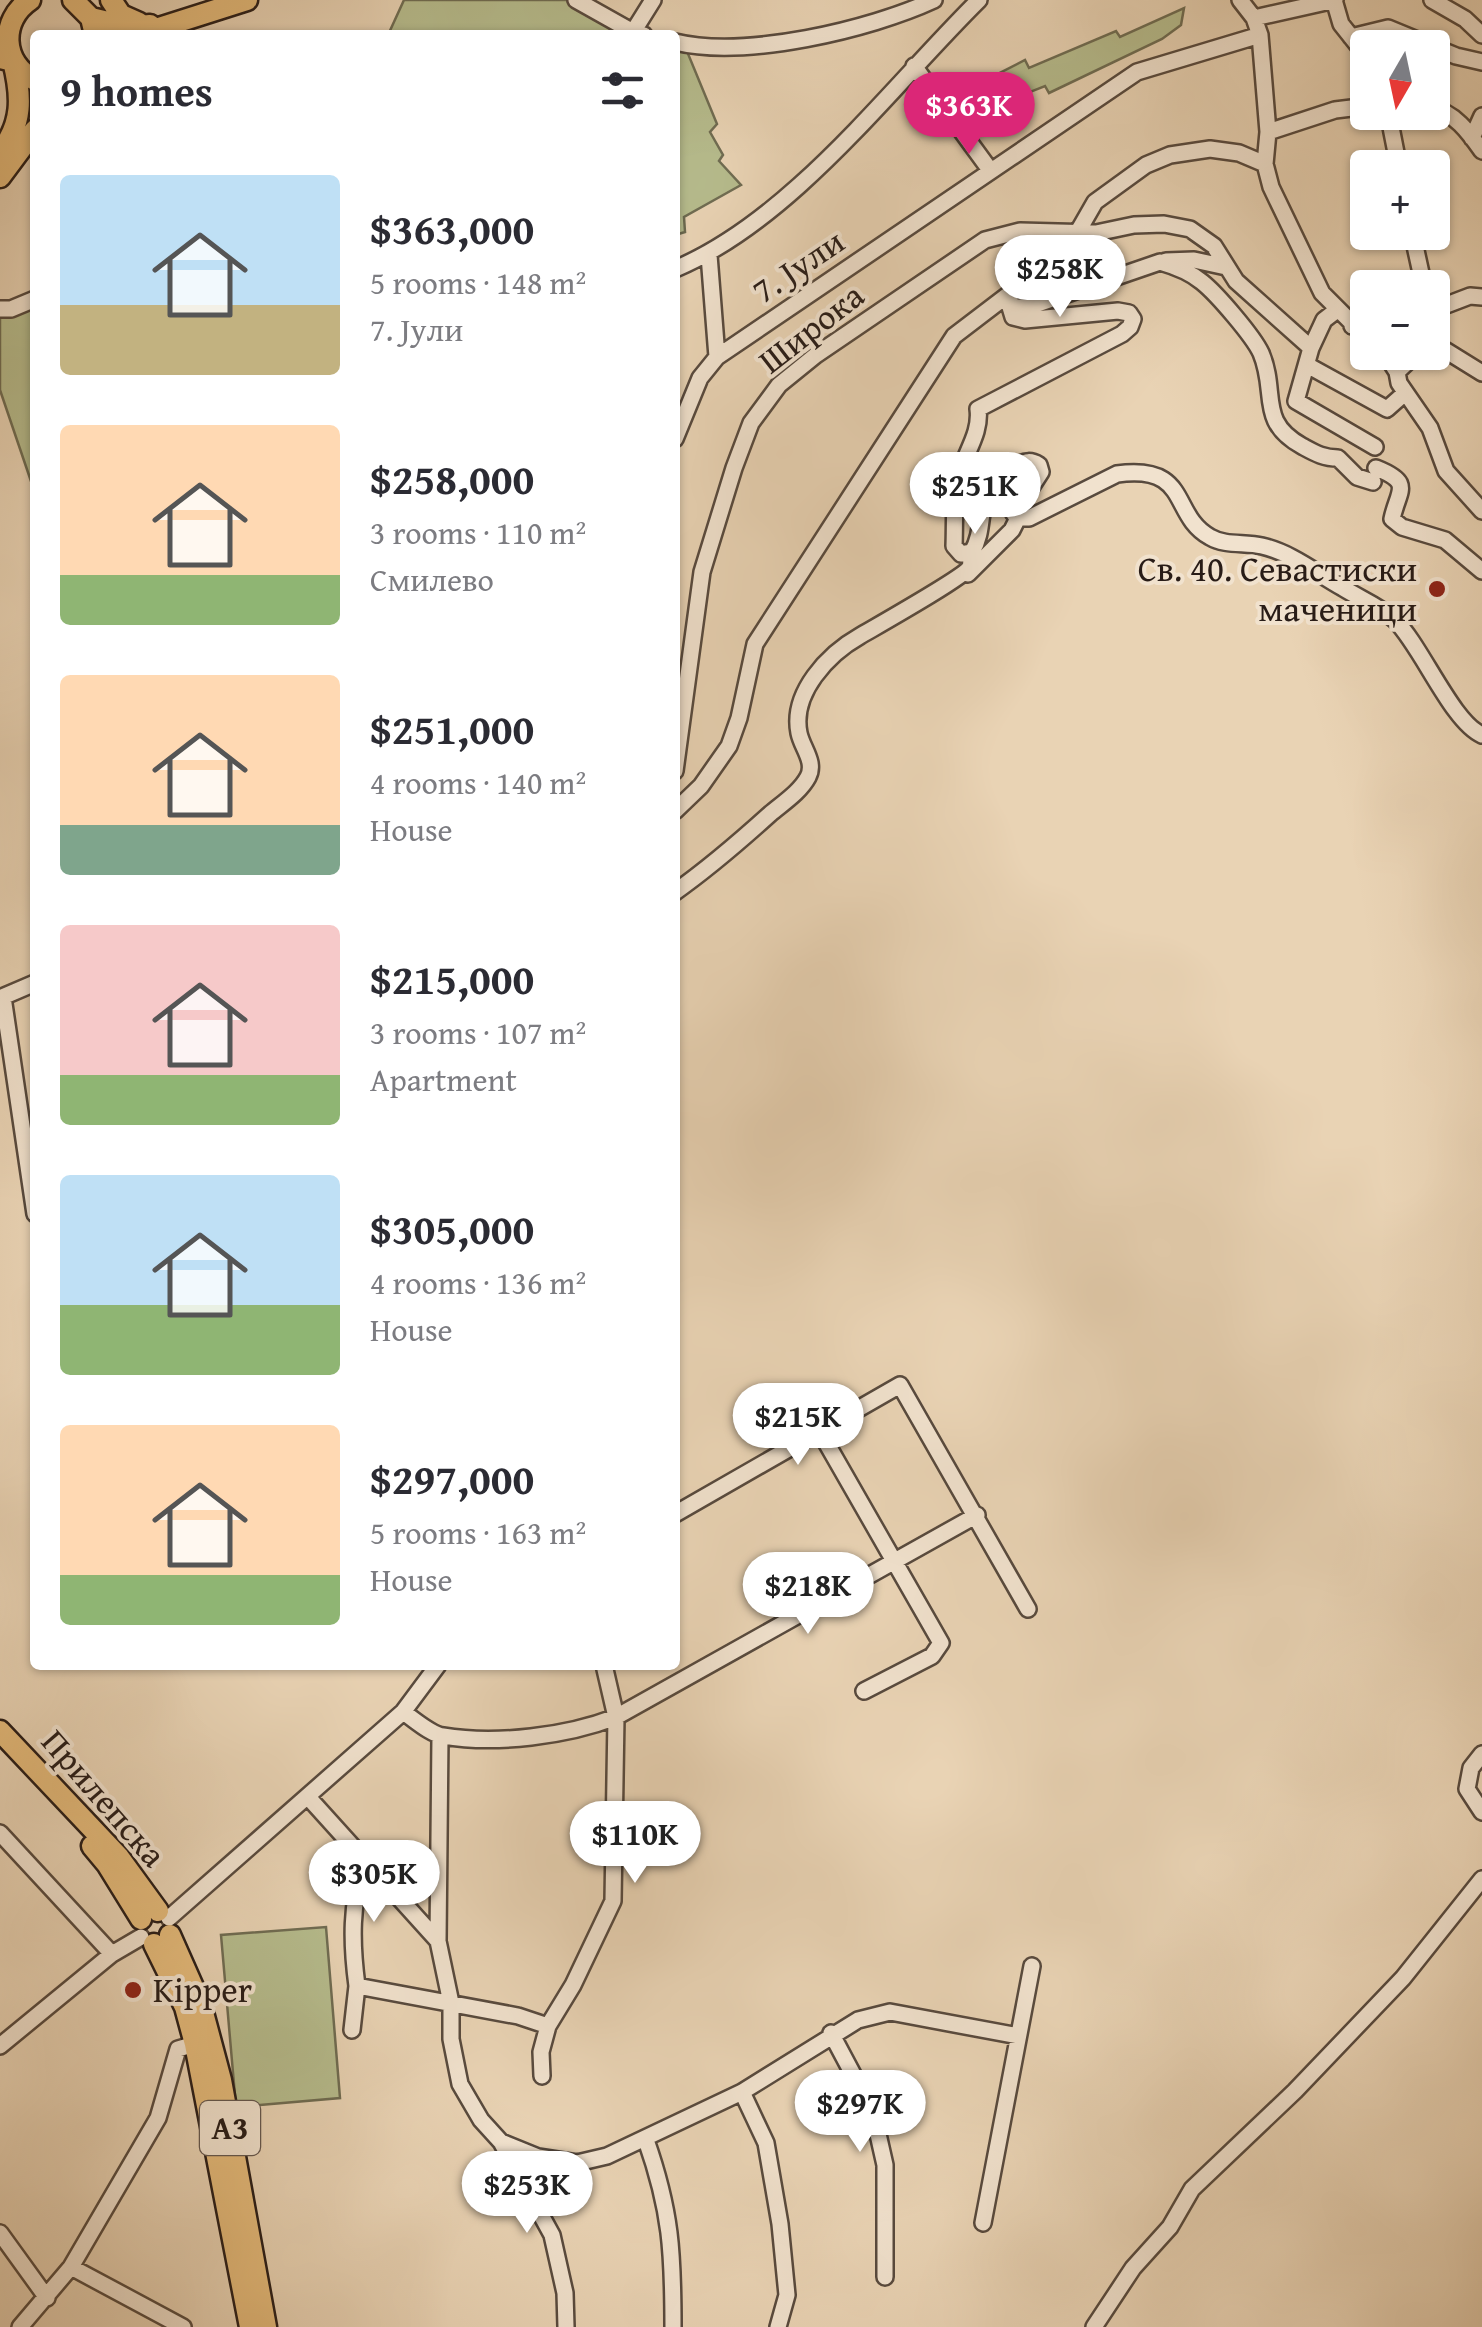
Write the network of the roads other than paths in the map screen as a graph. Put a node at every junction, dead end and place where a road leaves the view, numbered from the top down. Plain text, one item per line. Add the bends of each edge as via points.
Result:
1 (4, 0) edge
2 (30, 0) edge
3 (73, 0) edge
4 (111, 0) edge
5 (247, 0) edge
6 (576, 0) edge
7 (653, 0) edge
8 (1240, 0) edge
9 (1335, 0) edge
10 (1432, 0) edge
11 (930, 1) edge
12 (977, 1) edge
13 (95, 18) edge
14 (1254, 18) junction
15 (3, 23) edge
16 (138, 30) edge
17 (143, 30) edge
18 (152, 30) edge
19 (631, 30) edge
20 (640, 30) edge
21 (1260, 35) junction
22 (1350, 35) edge
23 (1482, 35) edge
24 (680, 43) edge
25 (1450, 54) edge
26 (4, 61) edge
27 (1482, 62) edge
28 (914, 66) junction
29 (28, 85) edge
30 (1350, 108) edge
31 (1482, 116) edge
32 (1450, 118) edge
33 (1268, 132) junction
34 (30, 137) edge
35 (1477, 144) edge
36 (0, 153) edge
37 (1266, 164) junction
38 (990, 170) junction
39 (0, 177) edge
40 (1078, 232) junction
41 (709, 255) junction
42 (1154, 263) junction
43 (1226, 267) junction
44 (680, 268) edge
45 (1482, 297) edge
46 (30, 301) edge
47 (1010, 301) junction
48 (1450, 304) edge
49 (0, 309) edge
50 (1337, 310) junction
51 (1350, 324) edge
52 (1450, 353) edge
53 (717, 357) junction
54 (1309, 357) junction
55 (1397, 372) edge
56 (1482, 373) edge
57 (1406, 393) junction
58 (1296, 401) junction
59 (680, 427) edge
60 (1278, 430) junction
61 (1375, 447) dead end
62 (1482, 511) edge
63 (1018, 518) junction
64 (972, 552) junction
65 (1482, 572) edge
66 (957, 580) junction
67 (680, 734) edge
68 (1482, 734) edge
69 (680, 806) edge
70 (680, 888) edge
71 (30, 985) edge
72 (2, 998) edge
73 (30, 1181) edge
74 (819, 1430) junction
75 (680, 1511) edge
76 (977, 1516) junction
77 (895, 1563) junction
78 (1028, 1608) dead end
79 (434, 1670) edge
80 (605, 1670) edge
81 (864, 1691) dead end
82 (403, 1712) junction
83 (616, 1717) junction
84 (0, 1731) edge
85 (440, 1736) junction
86 (0, 1751) edge
87 (1482, 1754) edge
88 (308, 1797) junction
89 (1482, 1812) edge
90 (0, 1834) edge
91 (364, 1861) junction
92 (1482, 1879) edge
93 (156, 1927) junction
94 (438, 1941) junction
95 (112, 1954) junction
96 (1032, 1966) dead end
97 (357, 1986) junction
98 (451, 2003) junction
99 (548, 2026) junction
100 (352, 2030) dead end
101 (831, 2033) junction
102 (1018, 2036) junction
103 (195, 2044) junction
104 (0, 2046) edge
105 (542, 2076) dead end
106 (742, 2092) junction
107 (646, 2140) junction
108 (501, 2142) junction
109 (983, 2222) dead end
110 (0, 2233) edge
111 (72, 2267) junction
112 (885, 2277) dead end
113 (47, 2298) junction
114 (20, 2327) edge
115 (183, 2327) edge
116 (250, 2327) edge
117 (266, 2327) edge
118 (566, 2327) edge
119 (672, 2327) edge
120 (778, 2327) edge
121 (1094, 2327) edge

1 - 15 main road
2 - 15 main road
3 - 13 main road
4 - 17 main road
5 - 18 main road
6 - 19 street
7 - 20 street
8 - 14 street
9 - 14 street
9 - 22 street
10 - 23 street
11 - 24 street via 841,31 716,48
12 - 28 street
13 - 16 main road
14 - 21 street
15 - 26 main road
21 - 33 street
21 - 38 street, 7. Јули via 1137,72
25 - 27 street
26 - 29 main road
28 - 38 street
28 - 41 street via 772,210
29 - 36 main road via 15,130
30 - 33 street
31 - 35 street
32 - 35 street
33 - 37 street
34 - 39 main road
37 - 40 street via 1210,149 1170,155 1094,202
37 - 50 street via 1311,274
38 - 53 street, 7. Јули
40 - 43 street, Широка via 1164,224 1190,229 1214,246
40 - 47 street
40 - 67 street, Широка via 1020,231 985,240 778,385 751,423 702,572
41 - 44 street
41 - 53 street
42 - 43 street via 1194,260
42 - 47 street via 1029,308
42 - 60 street via 1202,282 1260,349
43 - 54 street, Широка via 1302,338
45 - 48 street
46 - 49 street
47 - 64 street via 1013,317 1025,320 1118,311 1133,319 1122,334 978,409 960,474 954,530 954,546 961,554
47 - 69 street via 954,336 920,386 755,644 729,746
50 - 51 street
50 - 54 street via 1324,320
52 - 56 street
53 - 59 street, 7. Јули via 700,378
54 - 57 street, Широка via 1386,409
54 - 58 street
55 - 57 street
57 - 62 street via 1430,428 1446,471
58 - 60 street
58 - 61 street
60 - 65 street via 1323,458 1338,458 1356,477 1394,474 1402,495 1392,519 1445,540
63 - 64 street via 1018,498 1040,478 1040,464 1033,461 1012,467 987,492
63 - 66 street via 972,572
63 - 68 street via 1117,474 1157,476 1212,539 1286,554 1382,609 1405,631 1463,720
64 - 66 street
66 - 70 street via 845,644 811,681 799,709 810,774
71 - 72 street
72 - 73 street
74 - 75 street
74 - 76 street via 900,1385
74 - 77 street
76 - 77 street
76 - 78 street
77 - 81 street via 941,1643 932,1656
77 - 83 street
79 - 82 street
80 - 83 street
82 - 85 street
82 - 88 street
83 - 85 street via 539,1736
83 - 99 street via 613,1901
84 - 93 main road, Прилепска / A3 via 118,1856
85 - 94 street
86 - 93 main road, Прилепска / A3 via 60,1810
87 - 89 street via 1467,1789
88 - 91 street
88 - 93 street
90 - 95 street
91 - 94 street
91 - 97 street via 353,1898
92 - 121 street via 1402,1978 1192,2189
93 - 95 street
93 - 103 main road, Прилепска / A3
93 - 117 main road, Прилепска / A3 via 202,2005
94 - 98 street
95 - 104 street
96 - 102 street
97 - 98 street
97 - 100 street
98 - 99 street
98 - 108 street via 460,2084
99 - 105 street
101 - 102 street via 890,2012
101 - 106 street
101 - 112 street via 873,2112 886,2165
102 - 109 street
103 - 111 street via 178,2049 158,2118
103 - 116 main road, Прилепска / A3
106 - 107 street
106 - 120 street via 766,2143 780,2224 787,2296
107 - 108 street via 577,2164
107 - 119 street via 671,2227
108 - 118 street via 552,2235
110 - 113 street
111 - 113 street
111 - 115 street
113 - 114 street

